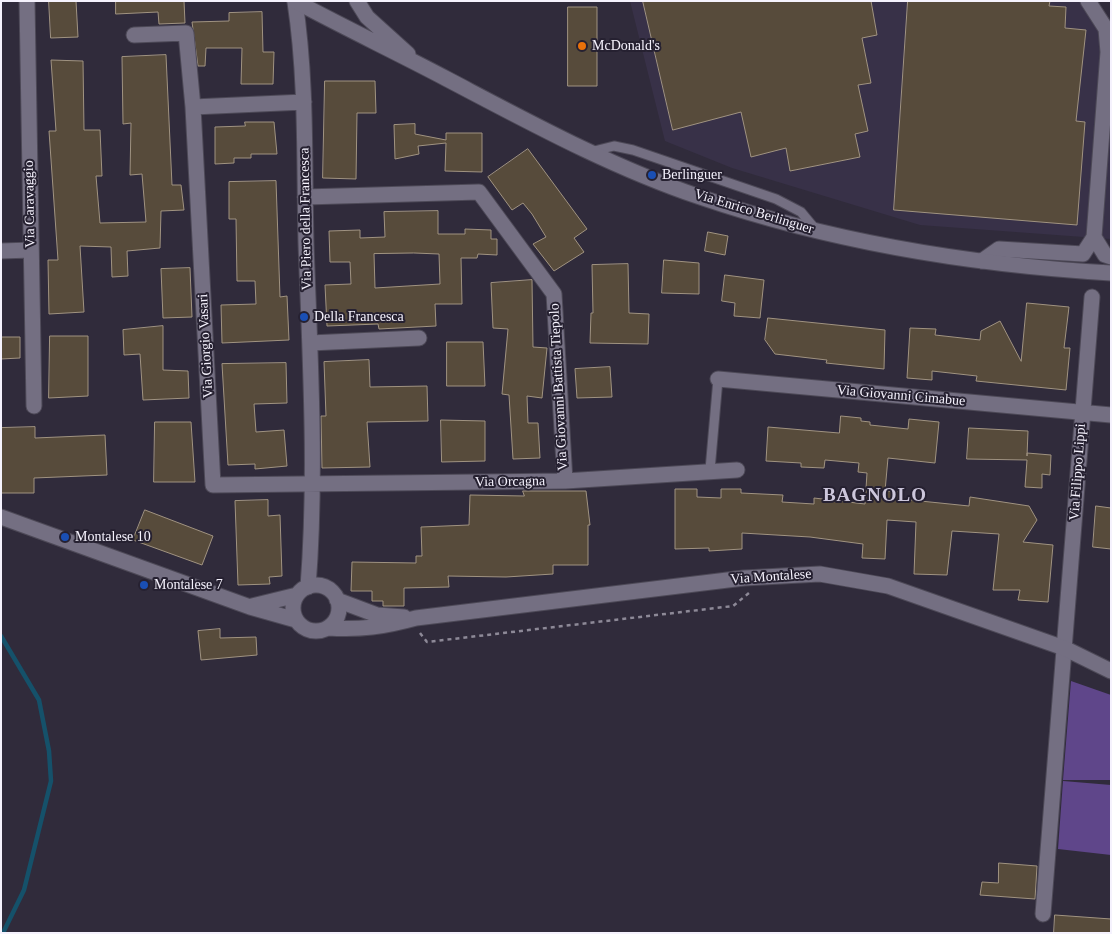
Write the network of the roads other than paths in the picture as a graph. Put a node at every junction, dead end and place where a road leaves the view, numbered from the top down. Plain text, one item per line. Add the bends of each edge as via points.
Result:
1 (27, 1) edge
2 (295, 1) edge
3 (357, 1) edge
4 (1088, 1) edge
5 (134, 35) dead end
6 (422, 66) junction
7 (304, 102) junction
8 (194, 108) junction
9 (589, 152) junction
10 (305, 198) junction
11 (818, 232) junction
12 (1094, 237) junction
13 (31, 250) junction
14 (1, 251) edge
15 (1111, 258) edge
16 (982, 261) junction
17 (1111, 273) edge
18 (1092, 296) dead end
19 (419, 338) dead end
20 (310, 342) junction
21 (718, 379) joint
22 (34, 406) dead end
23 (1083, 413) junction
24 (1111, 415) edge
25 (710, 470) junction
26 (737, 470) dead end
27 (565, 481) junction
28 (314, 484) junction
29 (1, 517) edge
30 (302, 591) junction
31 (337, 600) junction
32 (250, 607) junction
33 (416, 618) junction
34 (296, 620) junction
35 (328, 628) junction
36 (1064, 648) junction
37 (1111, 671) edge
38 (1043, 914) dead end

1 - 13 street, Via Caravaggio
2 - 6 street
2 - 7 street, Via Piero della Francesca
3 - 6 street via 367,16
4 - 12 street via 1106,30 1108,52
5 - 8 street, Via Giorgio Vasari via 186,33
6 - 9 street, Via Enrico Berlinguer
7 - 8 street
7 - 10 street, Via Piero della Francesca
8 - 28 street, Via Giorgio Vasari via 213,485
9 - 11 street, Via Enrico Berlinguer via 698,196
9 - 11 lane via 614,146 634,150 776,199 800,212
10 - 20 street, Via Piero della Francesca
10 - 27 street, Via Giovanni Battista Tiepolo via 479,192 554,294
11 - 16 street, Via Enrico Berlinguer
12 - 15 street via 1105,255
12 - 16 street via 1083,254 999,249
13 - 14 street
13 - 22 street, Via Caravaggio
16 - 17 street, Via Enrico Berlinguer
18 - 23 street, Via Filippo Lippi
19 - 20 street
20 - 28 street, Via Piero della Francesca
21 - 23 street, Via Giovanni Cimabue
21 - 25 lane
23 - 24 street, Via Giovanni Cimabue
23 - 36 street, Via Filippo Lippi
25 - 26 street, Via Orcagna
25 - 27 street, Via Orcagna
27 - 28 street, Via Orcagna
28 - 30 street, Via Piero della Francesca
29 - 32 street, Via Montalese
30 - 31 street, Via Montalese via 322,587
30 - 32 street, Via Montalese
30 - 34 street via 293,607
31 - 33 street, Via Montalese via 377,615
31 - 35 street via 337,616
32 - 34 street, Via Montalese
33 - 35 street, Via Montalese via 358,630
33 - 36 street, Via Montalese via 744,578 820,574 888,586
34 - 35 street, Via Montalese via 307,630
36 - 37 street, Via Montalese
36 - 38 street, Via Filippo Lippi

